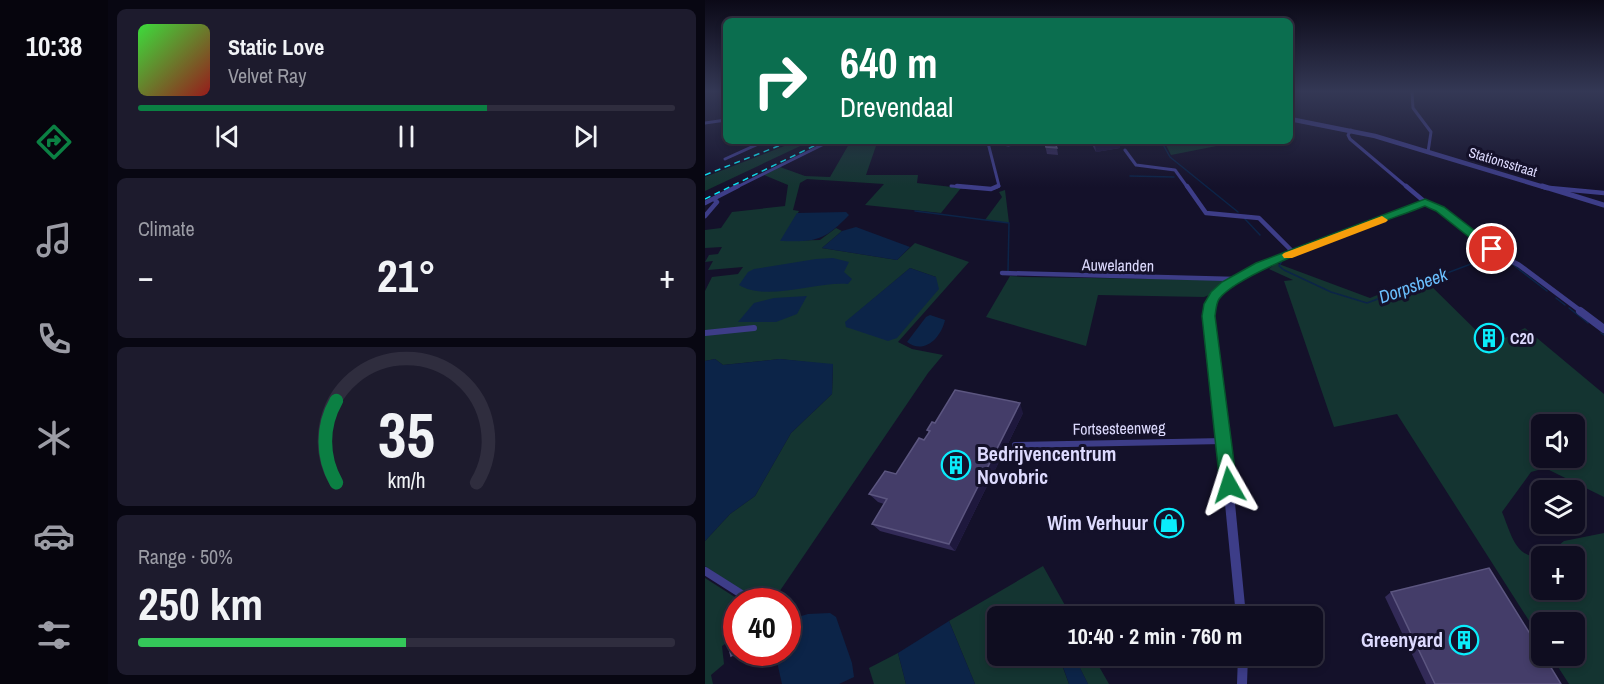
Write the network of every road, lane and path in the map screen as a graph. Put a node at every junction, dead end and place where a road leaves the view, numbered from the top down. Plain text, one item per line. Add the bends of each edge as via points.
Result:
1 (1317, 124) edge
2 (1425, 124) edge
3 (1351, 130) junction
4 (758, 144) edge
5 (824, 144) edge
6 (988, 144) edge
7 (1125, 150) dead end
8 (1428, 152) junction
9 (725, 159) dead end
10 (951, 186) dead end
11 (1550, 188) junction
12 (1604, 193) edge
13 (714, 199) junction
14 (1425, 202) junction
15 (705, 203) edge
16 (1604, 205) edge
17 (705, 216) edge
18 (1294, 253) junction
19 (1002, 273) dead end
20 (1234, 279) junction
21 (755, 328) dead end
22 (1604, 329) edge
23 (705, 333) edge
24 (1224, 441) junction
25 (1015, 445) dead end
26 (705, 571) edge
27 (732, 588) edge
28 (1240, 606) edge
29 (1243, 666) edge
30 (1242, 684) edge

1 - 3 street, Stationsstraat
2 - 8 street via 1431,132
3 - 8 street, Stationsstraat
3 - 14 street via 1348,137
4 - 9 street
5 - 13 street
6 - 10 street via 999,186
7 - 18 street via 1135,165 1175,170 1206,213 1259,218
8 - 11 street, Stationsstraat
11 - 12 street
11 - 16 street, Stationsstraat
13 - 15 street
13 - 17 street via 717,202
14 - 18 street
14 - 22 street via 1519,265
18 - 20 street
19 - 20 street, Auwelanden
20 - 24 street via 1215,295 1208,316
21 - 23 street
24 - 25 street, Fortsesteenweg
24 - 28 street
26 - 27 street
29 - 30 street

